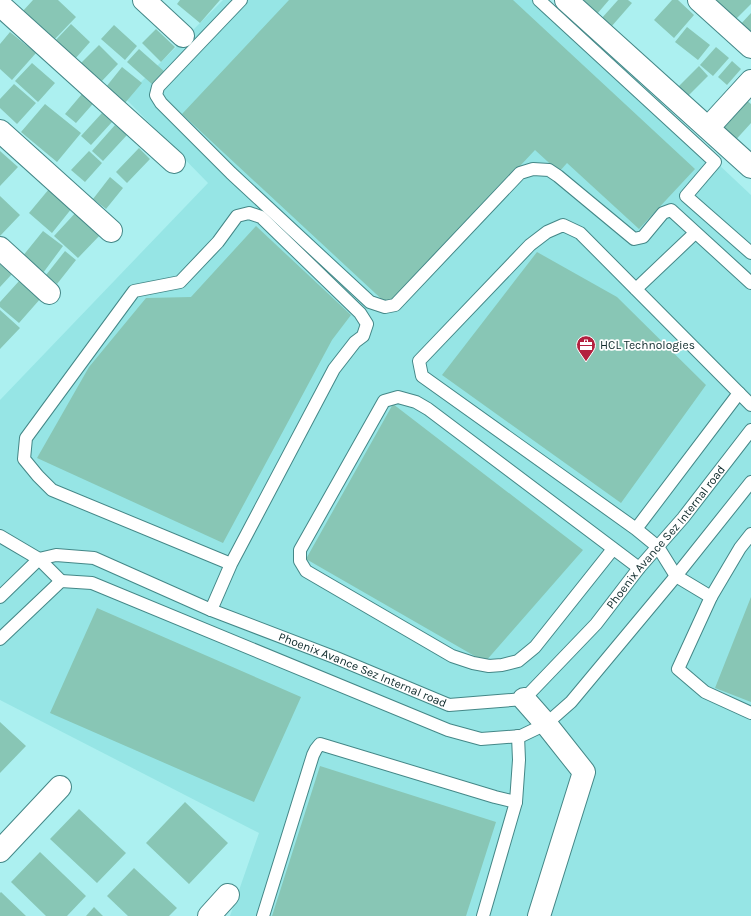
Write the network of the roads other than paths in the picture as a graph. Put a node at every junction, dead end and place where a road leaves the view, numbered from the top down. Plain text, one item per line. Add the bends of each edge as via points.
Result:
1 (144, 0) edge
2 (241, 0) edge
3 (539, 0) edge
4 (566, 0) edge
5 (699, 0) edge
6 (7, 10) edge
7 (183, 36) dead end
8 (751, 47) edge
9 (751, 81) edge
10 (708, 128) junction
11 (0, 131) edge
12 (174, 162) dead end
13 (751, 167) edge
14 (111, 231) dead end
15 (695, 232) junction
16 (0, 248) edge
17 (751, 253) edge
18 (751, 283) edge
19 (636, 289) junction
20 (49, 293) dead end
21 (739, 393) junction
22 (751, 405) edge
23 (751, 430) edge
24 (751, 482) edge
25 (636, 529) junction
26 (751, 534) edge
27 (0, 536) edge
28 (658, 547) junction
29 (613, 549) junction
30 (39, 559) junction
31 (231, 564) junction
32 (639, 568) junction
33 (676, 576) junction
34 (61, 581) junction
35 (0, 597) edge
36 (711, 597) junction
37 (211, 610) junction
38 (0, 639) edge
39 (524, 699) junction
40 (751, 713) edge
41 (546, 724) junction
42 (518, 736) junction
43 (60, 786) dead end
44 (516, 802) junction
45 (0, 851) edge
46 (228, 895) dead end
47 (209, 916) edge
48 (263, 916) edge
49 (483, 916) edge
50 (539, 916) edge

1 - 7 street
2 - 15 lane via 158,87 156,95 231,173 370,302 385,307 395,305 520,173 533,169 549,170 558,176 634,239 643,237 663,212 671,210
3 - 17 lane via 715,162 686,196
4 - 10 street
5 - 8 street
6 - 12 street
9 - 10 street
10 - 13 street
11 - 14 street
15 - 18 lane
15 - 19 lane
16 - 20 street
19 - 21 lane
19 - 25 lane via 580,233 563,225 546,232 530,245 419,361 422,376
21 - 22 lane
21 - 25 lane
23 - 28 lane, Phoenix Avance Sez Internal road
24 - 33 lane, Phoenix Avance Sez Internal road
25 - 28 lane
26 - 36 lane
27 - 30 lane
28 - 32 lane, Phoenix Avance Sez Internal road
28 - 33 lane
29 - 29 lane via 428,409 416,402 398,397 384,401 300,550 300,561 306,571 452,656 489,666 518,661 535,647
29 - 32 lane
30 - 34 lane
30 - 35 lane
30 - 37 lane, Phoenix Avance Sez Internal road via 56,555 94,558
31 - 31 lane via 52,490 24,459 26,438 134,291 180,282 218,242 237,216 249,213 261,217 360,313 367,324 363,336 355,342 334,369
31 - 37 lane
32 - 39 lane, Phoenix Avance Sez Internal road via 596,624
33 - 36 lane
33 - 41 lane, Phoenix Avance Sez Internal road via 571,702
34 - 38 lane
34 - 42 lane, Phoenix Avance Sez Internal road via 92,584 448,730 482,739
36 - 40 lane via 678,669 705,692
37 - 39 lane, Phoenix Avance Sez Internal road via 449,705
39 - 41 street
41 - 42 lane, Phoenix Avance Sez Internal road
41 - 50 street via 584,772
42 - 44 lane
43 - 45 street
44 - 48 lane via 320,744 313,756
44 - 49 lane
46 - 47 street

